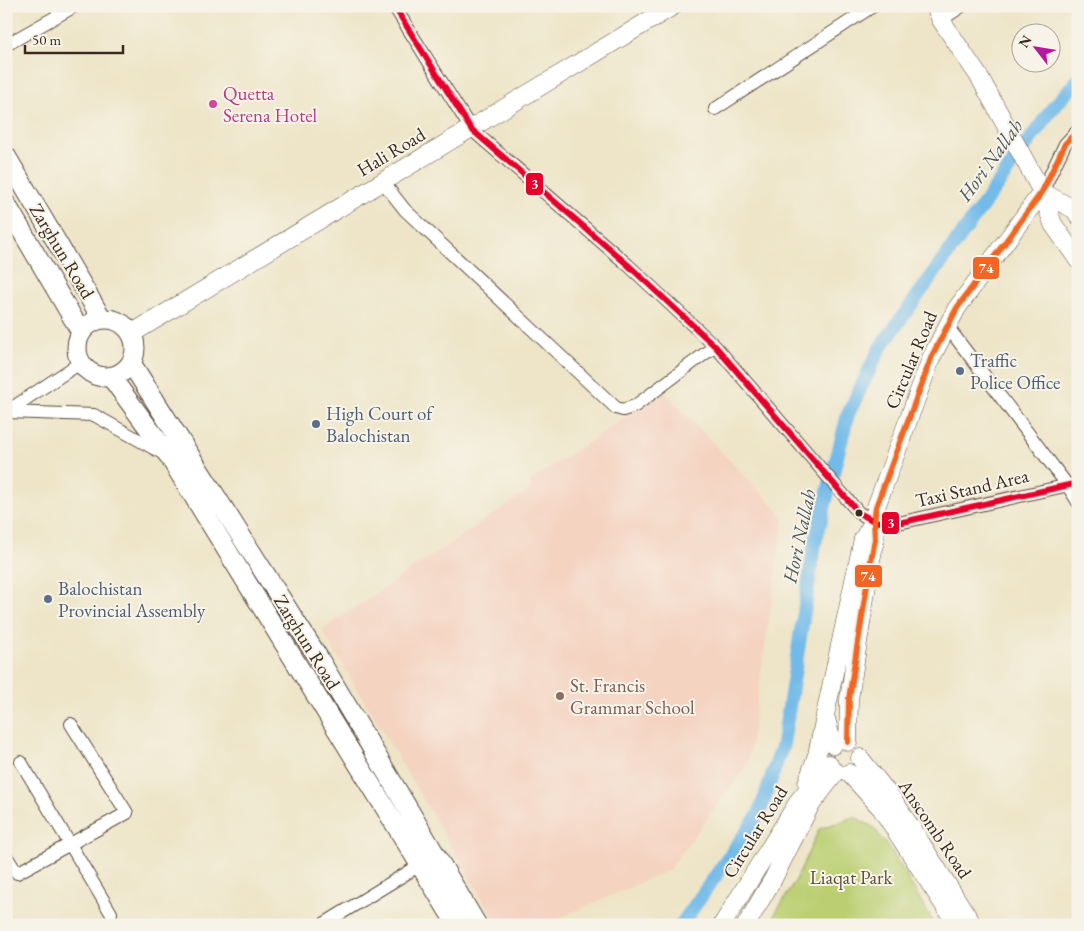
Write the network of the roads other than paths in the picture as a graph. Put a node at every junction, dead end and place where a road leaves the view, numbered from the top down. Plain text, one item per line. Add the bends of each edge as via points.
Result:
1 (75, 6) edge
2 (394, 6) edge
3 (672, 6) edge
4 (873, 6) edge
5 (962, 6) edge
6 (938, 13) edge
7 (6, 45) edge
8 (715, 109) dead end
9 (471, 129) junction
10 (1078, 130) edge
11 (6, 156) edge
12 (382, 182) junction
13 (1042, 192) junction
14 (6, 204) edge
15 (1077, 211) edge
16 (1078, 260) edge
17 (102, 319) junction
18 (947, 326) junction
19 (81, 332) junction
20 (131, 334) junction
21 (715, 346) junction
22 (80, 363) junction
23 (131, 363) junction
24 (111, 377) junction
25 (6, 412) edge
26 (169, 456) junction
27 (1073, 484) edge
28 (1078, 502) edge
29 (874, 520) junction
30 (276, 592) junction
31 (259, 604) junction
32 (825, 715) junction
33 (71, 724) dead end
34 (841, 744) junction
35 (860, 758) junction
36 (21, 762) dead end
37 (838, 770) junction
38 (800, 799) junction
39 (71, 844) junction
40 (6, 856) edge
41 (420, 865) junction
42 (111, 913) dead end
43 (322, 925) edge
44 (457, 925) edge
45 (477, 925) edge
46 (722, 925) edge
47 (746, 925) edge
48 (957, 925) edge
49 (973, 925) edge

1 - 7 street
2 - 9 street
3 - 9 street, Hali Road
4 - 8 street
5 - 6 street
6 - 13 street via 980,78
9 - 12 street, Hali Road
9 - 21 street via 628,265
10 - 13 street, Circular Road via 1065,144
11 - 17 main road, Zarghun Road
12 - 20 street, Hali Road
12 - 21 street via 418,223 616,408 623,410 636,406
13 - 15 street
13 - 16 street via 1053,224
13 - 18 street, Circular Road
14 - 19 main road, Zarghun Road
17 - 19 main road via 94,321
17 - 20 main road via 119,322
18 - 27 street
18 - 29 street, Circular Road via 932,356
19 - 22 main road via 76,347
20 - 23 main road via 135,349
21 - 29 street via 859,513
22 - 24 main road via 93,375
22 - 25 street
23 - 24 main road via 126,370
23 - 30 main road, Zarghun Road
24 - 26 main road, Zarghun Road
25 - 26 street via 94,415
26 - 31 main road, Zarghun Road
27 - 28 street
27 - 29 street, Taxi Stand Area via 894,524
29 - 32 street, Circular Road via 863,539
29 - 34 street, Circular Road via 875,539
30 - 31 main road
30 - 45 main road, Zarghun Road
31 - 41 main road, Zarghun Road
32 - 34 street, Circular Road
32 - 38 street via 817,755
33 - 39 street via 127,813
34 - 35 street via 856,748
34 - 37 street via 828,754
35 - 37 street via 856,768
35 - 49 street, Anscomb Road via 894,801
36 - 39 street
37 - 38 street, Circular Road
37 - 47 street, Circular Road via 810,806
37 - 48 street, Anscomb Road via 881,808
38 - 46 street, Circular Road
39 - 40 street via 17,873
39 - 42 street
41 - 43 street
41 - 44 main road, Zarghun Road

